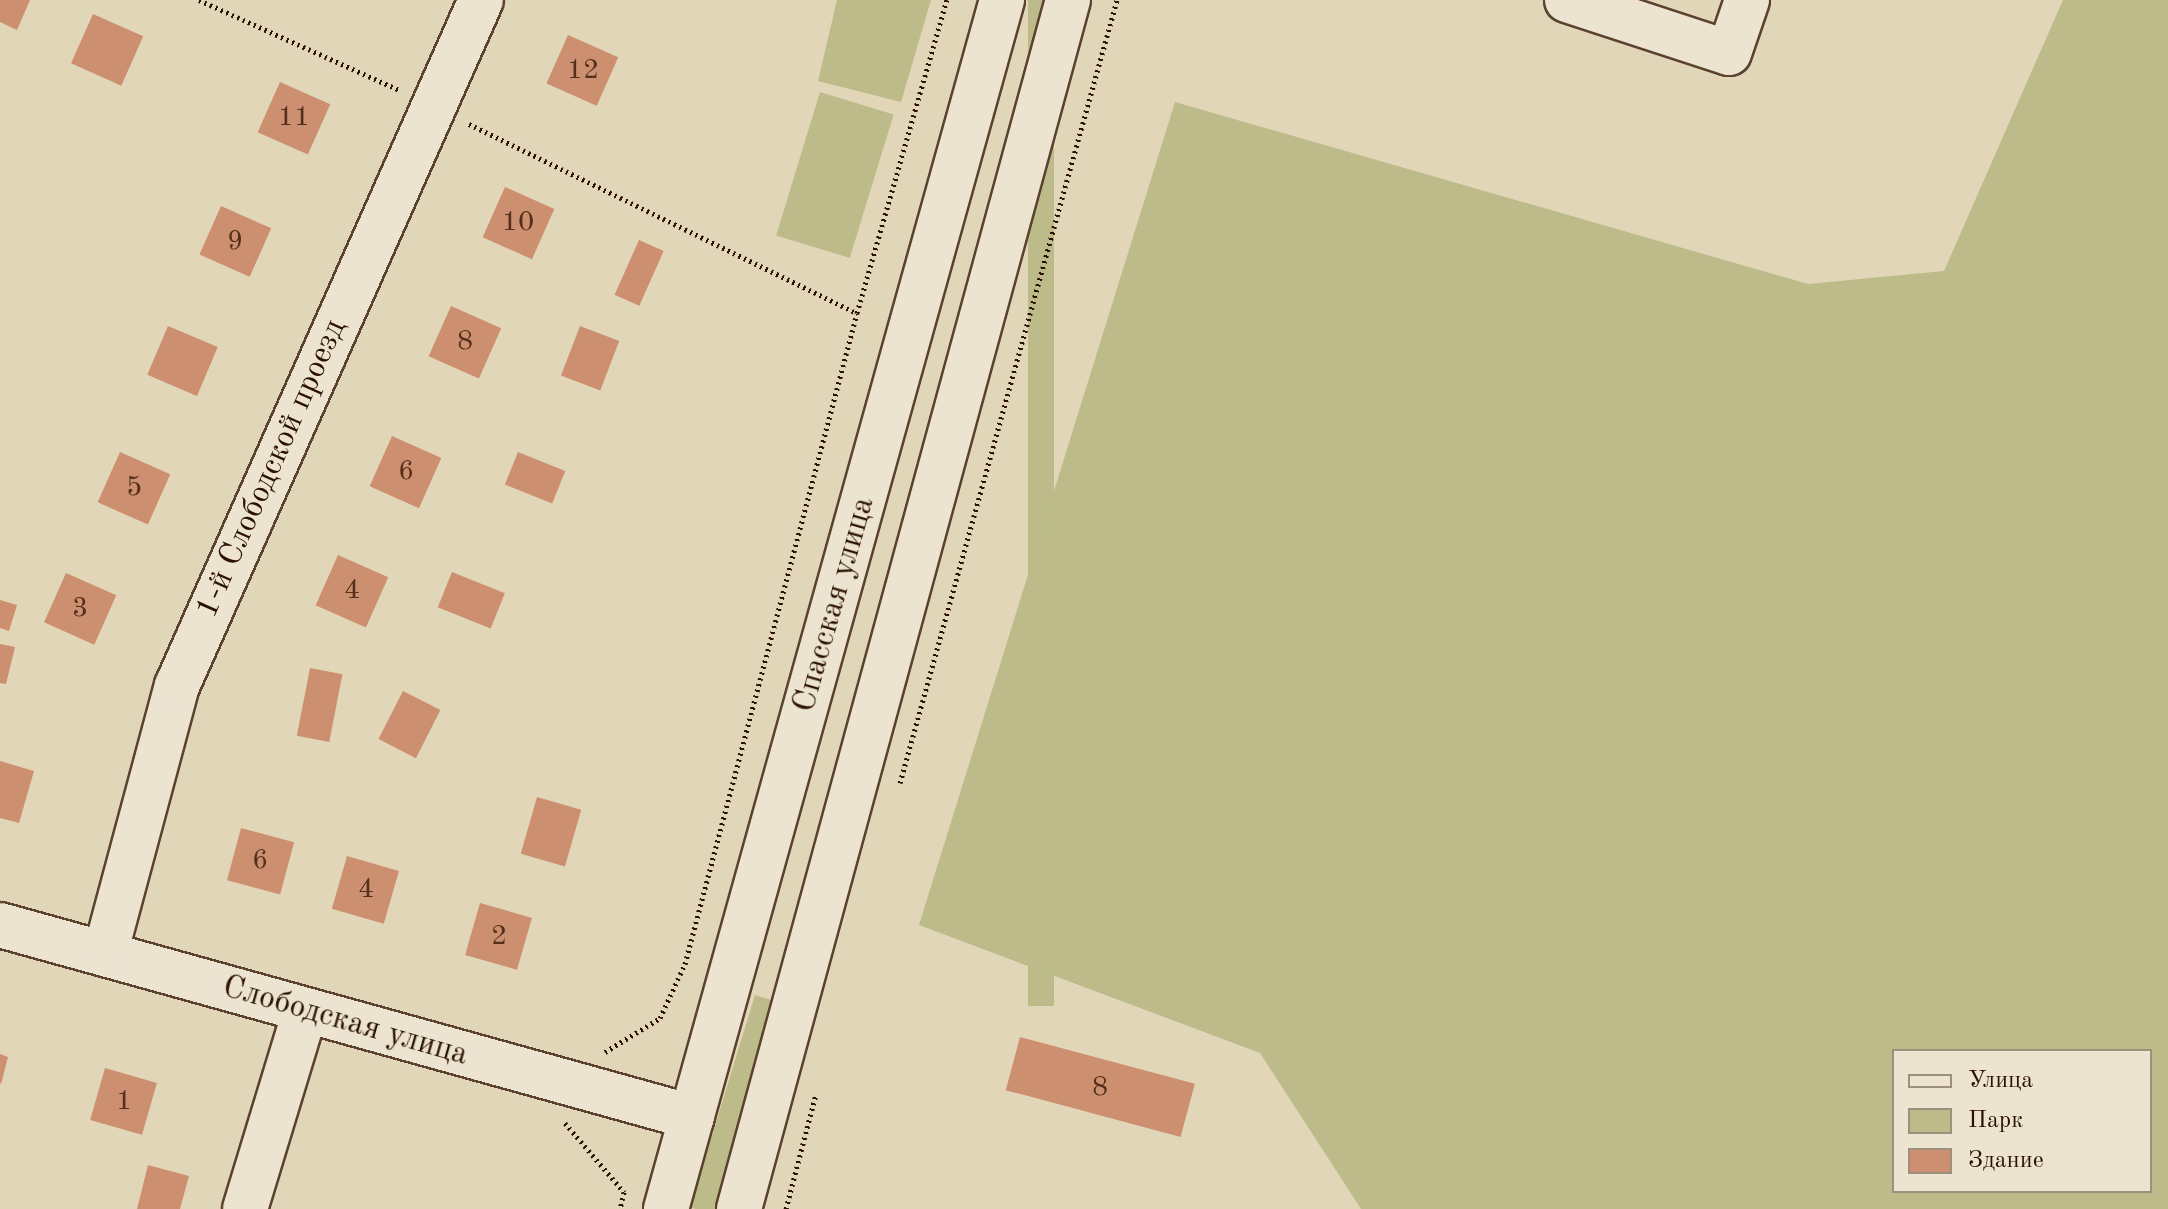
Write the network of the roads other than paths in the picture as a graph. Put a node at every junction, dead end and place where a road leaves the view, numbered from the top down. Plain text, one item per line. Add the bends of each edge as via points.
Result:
1 (481, 0) edge
2 (1002, 0) edge
3 (1068, 0) edge
4 (1567, 0) edge
5 (1747, 0) edge
6 (0, 925) edge
7 (105, 954) junction
8 (305, 1012) junction
9 (692, 1117) junction
10 (245, 1209) edge
11 (666, 1209) edge
12 (739, 1209) edge

1 - 7 street, 1-й Слободской проезд via 177,686
2 - 9 street, Спасская улица
3 - 12 street, Спасская улица
4 - 5 street via 1729,53
6 - 7 street, Слободская улица
7 - 8 street, Слободская улица
8 - 9 street, Слободская улица
8 - 10 street
9 - 11 street, Спасская улица

